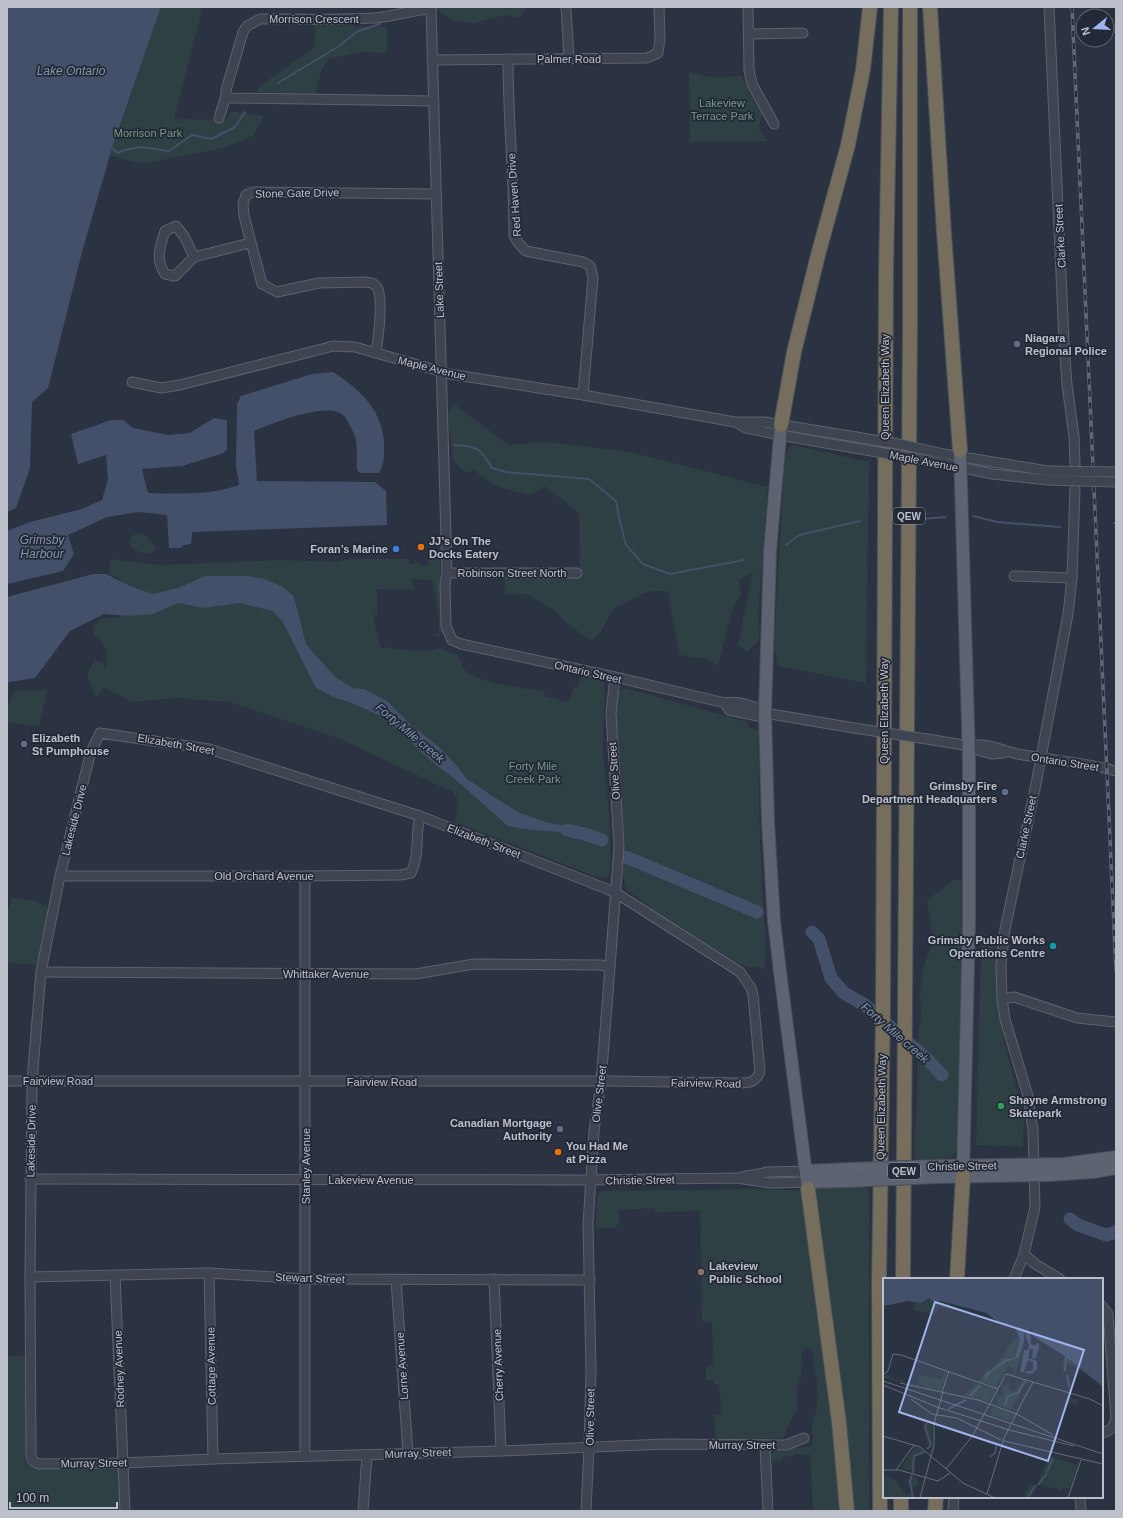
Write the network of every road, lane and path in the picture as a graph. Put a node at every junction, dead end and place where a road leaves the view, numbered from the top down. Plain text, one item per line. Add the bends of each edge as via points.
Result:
1 (566, 7) edge
2 (659, 7) edge
3 (748, 7) edge
4 (870, 7) edge
5 (891, 7) edge
6 (910, 7) edge
7 (930, 7) edge
8 (1049, 7) edge
9 (431, 8) edge
10 (803, 33) dead end
11 (749, 34) junction
12 (569, 58) junction
13 (508, 59) junction
14 (432, 60) junction
15 (226, 96) junction
16 (434, 101) junction
17 (219, 118) dead end
18 (774, 124) dead end
19 (436, 194) junction
20 (250, 243) junction
21 (194, 257) junction
22 (376, 353) junction
23 (442, 372) junction
24 (132, 382) dead end
25 (583, 395) junction
26 (781, 430) junction
27 (960, 458) junction
28 (1075, 465) dead end
29 (1116, 472) edge
30 (1048, 476) junction
31 (1116, 482) edge
32 (1075, 488) dead end
33 (447, 573) junction
34 (577, 573) dead end
35 (1014, 576) dead end
36 (1072, 578) junction
37 (452, 640) joint
38 (615, 677) junction
39 (765, 713) junction
40 (100, 733) joint
41 (969, 746) junction
42 (1040, 758) junction
43 (1116, 771) edge
44 (420, 816) junction
45 (60, 876) junction
46 (305, 876) junction
47 (616, 893) junction
48 (610, 967) junction
49 (41, 972) junction
50 (306, 974) junction
51 (1002, 998) junction
52 (1116, 1022) edge
53 (756, 1080) joint
54 (7, 1081) edge
55 (32, 1081) junction
56 (305, 1081) junction
57 (601, 1082) junction
58 (1116, 1157) edge
59 (1092, 1166) junction
60 (1116, 1168) edge
61 (1035, 1170) junction
62 (964, 1171) junction
63 (30, 1179) junction
64 (306, 1180) junction
65 (591, 1180) junction
66 (807, 1180) junction
67 (1024, 1254) junction
68 (210, 1273) junction
69 (115, 1276) junction
70 (30, 1277) junction
71 (903, 1278) edge
72 (957, 1278) edge
73 (1014, 1278) edge
74 (1058, 1278) edge
75 (306, 1279) junction
76 (494, 1279) junction
77 (396, 1280) junction
78 (590, 1280) junction
79 (1103, 1307) edge
80 (1106, 1431) edge
81 (804, 1438) dead end
82 (765, 1445) junction
83 (590, 1448) junction
84 (501, 1451) junction
85 (408, 1453) junction
86 (367, 1455) junction
87 (305, 1456) junction
88 (213, 1459) junction
89 (32, 1460) joint
90 (123, 1463) junction
91 (901, 1498) edge
92 (936, 1498) edge
93 (954, 1498) edge
94 (1080, 1498) edge
95 (125, 1511) edge
96 (363, 1511) edge
97 (586, 1511) edge
98 (768, 1511) edge
99 (847, 1511) edge
100 (880, 1511) edge
101 (901, 1511) edge
102 (935, 1511) edge
103 (953, 1511) edge
104 (1080, 1511) edge

1 - 12 street
2 - 12 street, Palmer Road via 658,52 647,58
3 - 11 street
4 - 26 highway via 863,70 848,145 794,352
5 - 100 highway, Queen Elizabeth Way / QEW via 886,280 883,1011 879,1283
6 - 71 highway, Queen Elizabeth Way / QEW
7 - 27 highway
8 - 28 street, Clarke Street via 1064,341
9 - 14 street, Lake Street
9 - 15 street, Morrison Crescent via 373,18 260,19 247,26 243,32
10 - 11 street
11 - 18 street via 749,70 752,84
12 - 13 street, Palmer Road
13 - 14 street, Palmer Road
13 - 25 street, Red Haven Drive via 514,235 526,251 583,262 590,266 593,277
14 - 16 street, Lake Street
15 - 16 street
15 - 17 street, Morrison Crescent
16 - 19 street, Lake Street
19 - 20 street, Stone Gate Drive via 253,192 246,195 242,204
19 - 23 street, Lake Street
20 - 21 street
20 - 22 street, Stone Gate Drive via 262,284 277,292 319,283 366,282 377,286 380,298
21 - 21 street via 176,226 165,231 158,254 160,268 164,274 175,276
22 - 23 street, Maple Avenue
22 - 24 street, Maple Avenue via 355,347 333,346 180,385 160,388
23 - 25 street, Maple Avenue
23 - 33 street, Lake Street
25 - 26 street, Maple Avenue via 736,422 764,422
26 - 27 street, Maple Avenue, bridge via 838,434
26 - 27 street, Maple Avenue, bridge via 837,445 941,464
26 - 39 main road via 770,551
27 - 30 street, Maple Avenue
27 - 41 main road
29 - 30 street, Maple Avenue, bridge
30 - 31 street, Maple Avenue, bridge
32 - 36 street, Clarke Street
33 - 34 street, Robinson Street North
33 - 37 street, Lake Street via 446,626
35 - 36 street
36 - 42 street, Clarke Street via 1063,646
37 - 38 street, Ontario Street
38 - 39 street, Ontario Street via 725,703 759,708
38 - 47 street, Olive Street via 611,713 618,811
39 - 41 street, Ontario Street, bridge
39 - 66 main road via 774,921
40 - 44 street, Elizabeth Street via 209,749
40 - 45 street, Lakeside Drive via 91,751
41 - 42 street, Ontario Street via 981,745
41 - 62 main road via 969,923
42 - 43 street, Ontario Street
42 - 51 street, Clarke Street via 1005,929 1001,965
44 - 46 street, Old Orchard Avenue via 417,824 415,864 411,873
44 - 47 street, Elizabeth Street
45 - 46 street, Old Orchard Avenue
45 - 49 street, Lakeside Drive
46 - 50 street, Stanley Avenue
47 - 48 street, Olive Street
47 - 53 street, Elizabeth Street via 740,972 753,995 760,1072
48 - 50 street, Whittaker Avenue via 474,964 416,974
48 - 57 street, Olive Street
49 - 50 street, Whittaker Avenue
49 - 55 street, Lakeside Drive
50 - 56 street, Stanley Avenue
51 - 52 street via 1014,997 1078,1018
51 - 61 street, Clarke Street via 1005,1019 1028,1096
53 - 57 street, Fairview Road via 749,1083
54 - 55 street, Fairview Road
55 - 56 street, Fairview Road
55 - 63 street, Lakeside Drive
56 - 57 street, Fairview Road
56 - 64 street, Stanley Avenue
57 - 65 street, Olive Street
58 - 59 main road, Christie Street
59 - 60 main road, Christie Street
59 - 61 main road, Christie Street via 1064,1164
61 - 62 main road, Christie Street
61 - 67 street, Clarke Street via 1035,1207
62 - 66 main road, Christie Street, bridge via 891,1169
62 - 72 highway
63 - 64 street, Lakeview Avenue
63 - 70 street, Lakeside Drive
64 - 65 street, Lakeview Avenue
64 - 75 street, Stanley Avenue
65 - 66 street, Christie Street via 737,1178 768,1172
65 - 78 street, Olive Street via 588,1224
66 - 99 highway via 839,1422
67 - 73 street, Clarke Street
67 - 74 street
68 - 69 street, Stewart Street
68 - 75 street, Stewart Street
68 - 88 street, Cottage Avenue
69 - 70 street, Stewart Street
69 - 90 street, Rodney Avenue
70 - 89 street, Lakeside Drive
75 - 77 street, Stewart Street
75 - 87 street, Stanley Avenue
76 - 77 street, Stewart Street
76 - 78 street, Stewart Street
76 - 84 street, Cherry Avenue
77 - 85 street, Lorne Avenue
78 - 83 street, Olive Street
79 - 80 street via 1108,1314 1116,1418 1114,1426
81 - 82 street, Murray Street via 786,1445
82 - 83 street, Murray Street via 665,1444
82 - 98 street
83 - 84 street, Murray Street
83 - 97 street, Olive Street
84 - 85 street, Murray Street
85 - 86 street, Murray Street
86 - 87 street, Murray Street
86 - 96 street
87 - 88 street, Murray Street
88 - 90 street, Murray Street
89 - 90 street, Murray Street via 38,1464
90 - 95 street
91 - 101 highway
92 - 102 highway
93 - 103 street
94 - 104 street

